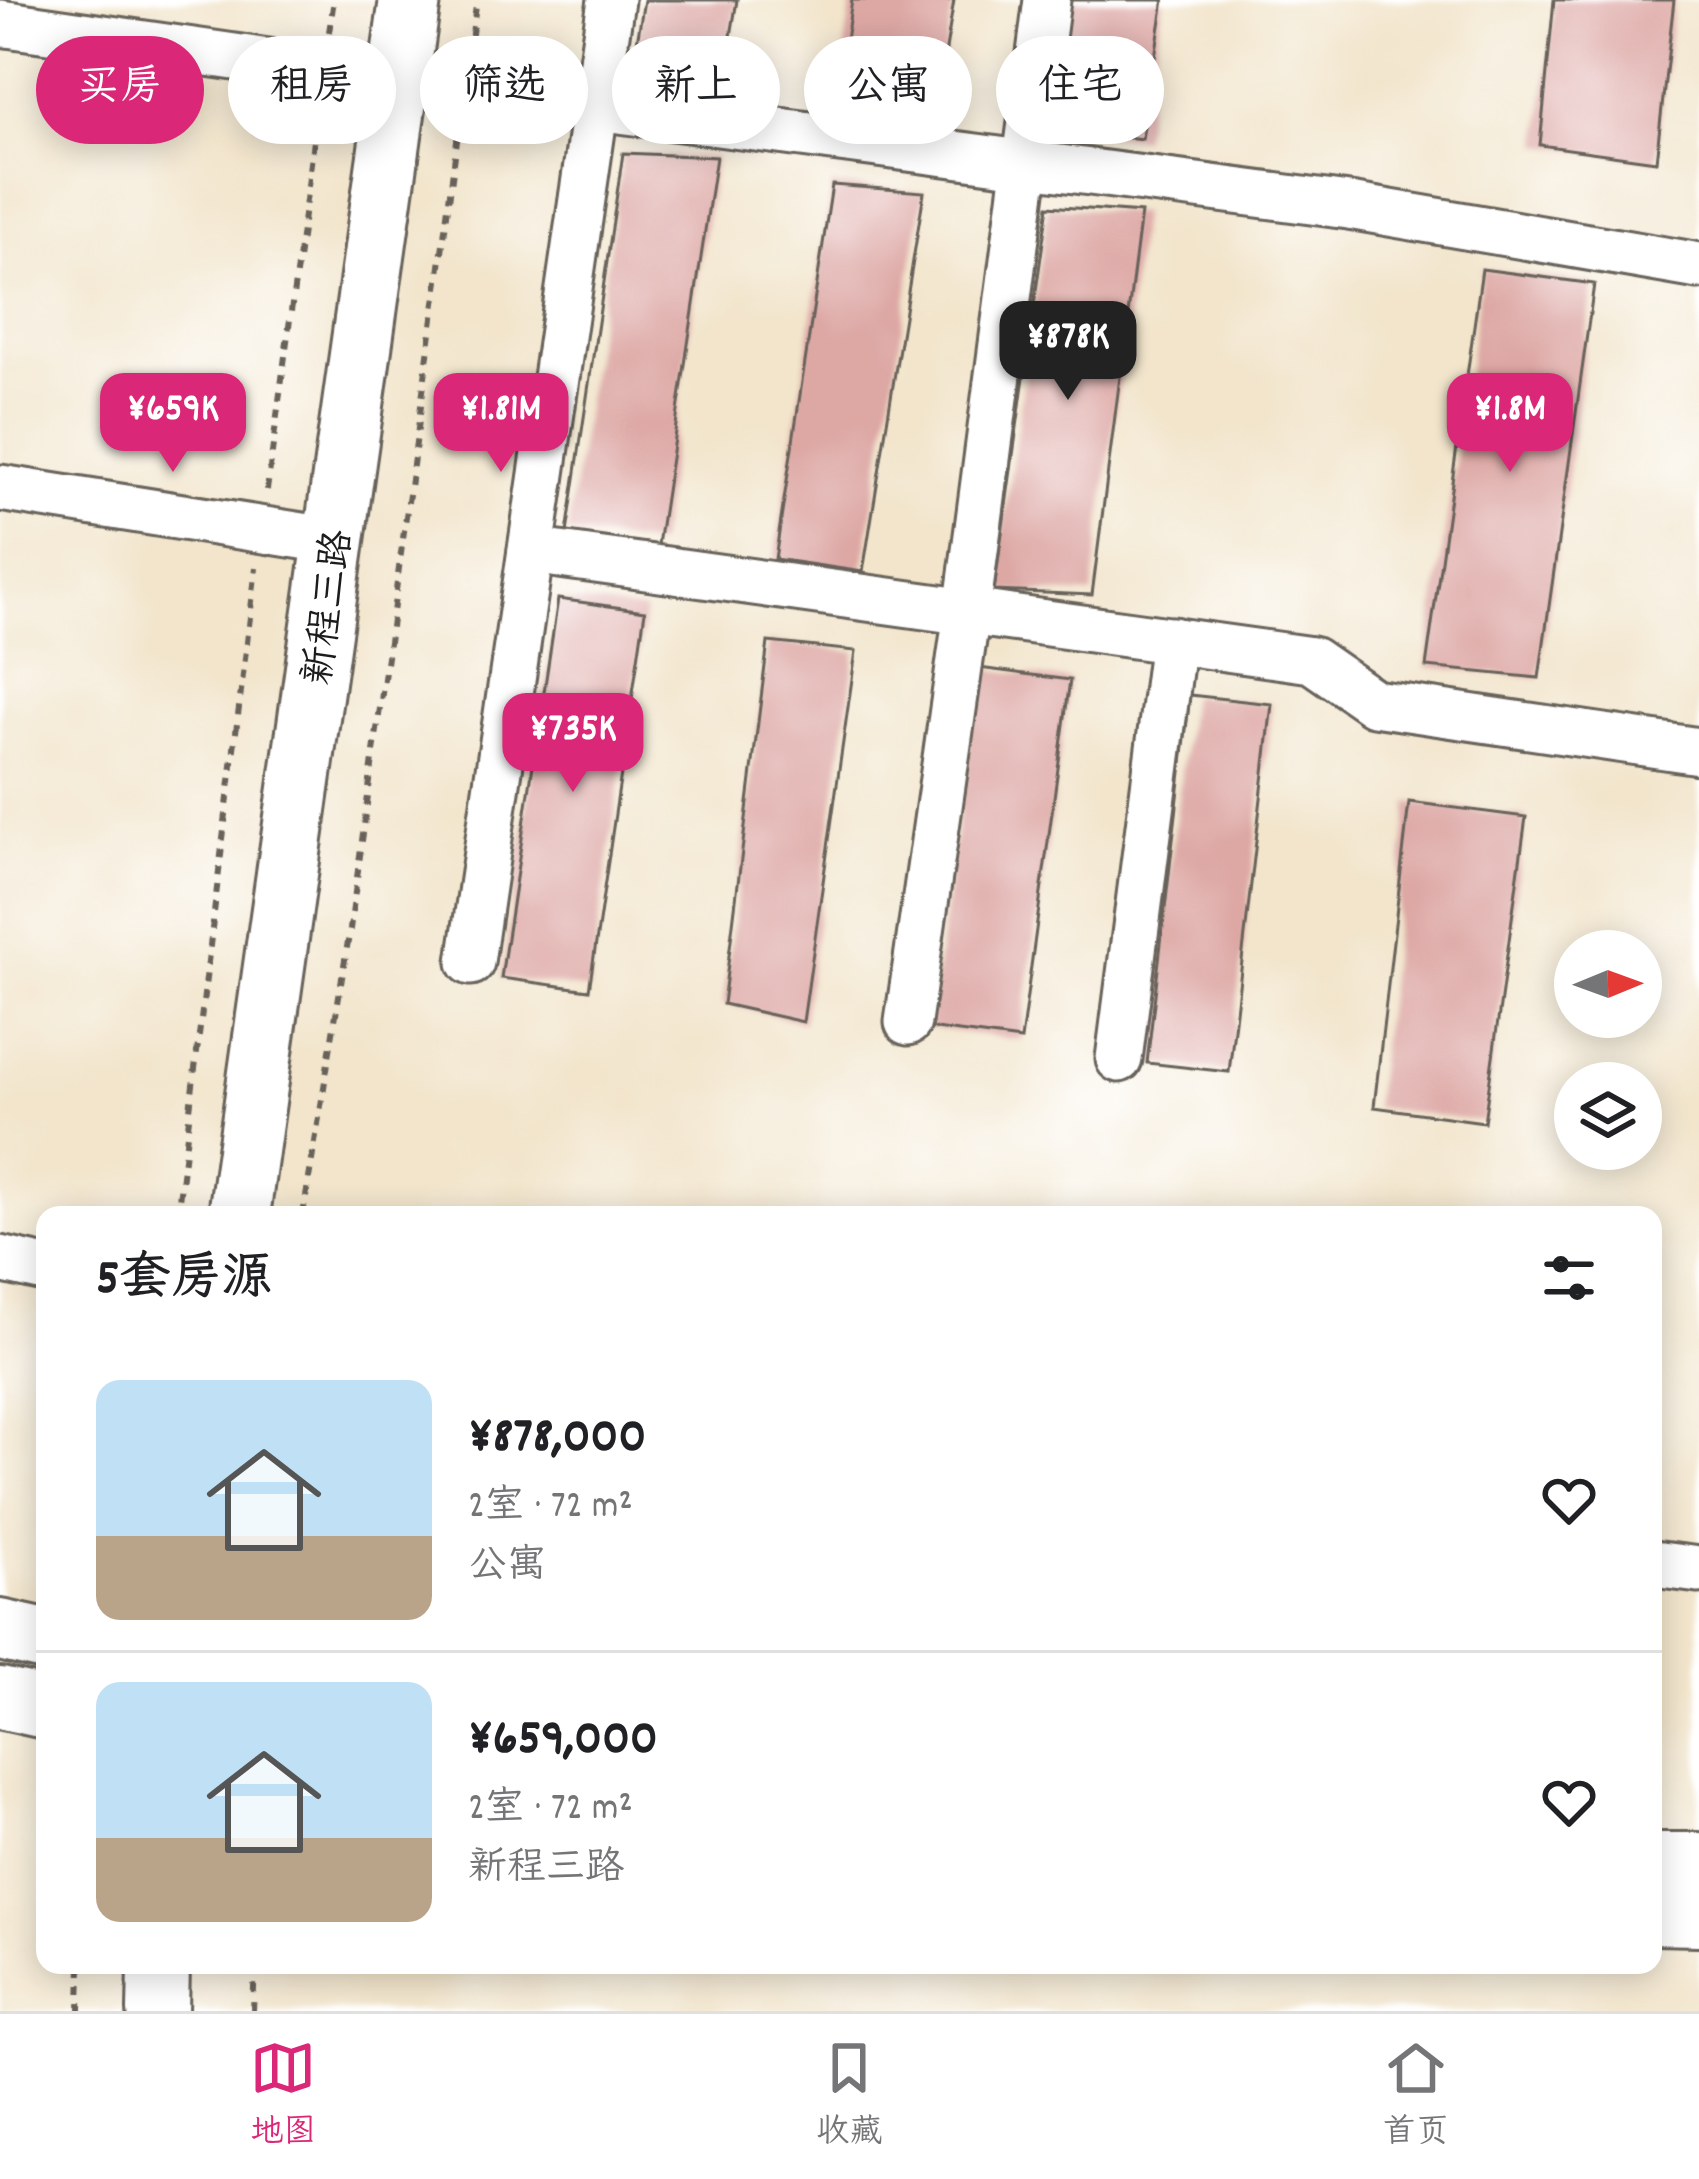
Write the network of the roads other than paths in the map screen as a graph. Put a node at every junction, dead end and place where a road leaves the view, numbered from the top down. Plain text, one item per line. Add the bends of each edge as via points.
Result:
1 (410, 0) edge
2 (611, 0) edge
3 (1047, 0) edge
4 (0, 23) edge
5 (399, 81) junction
6 (596, 107) junction
7 (1024, 163) junction
8 (1699, 266) edge
9 (0, 488) edge
10 (334, 542) junction
11 (531, 551) junction
12 (968, 612) junction
13 (1173, 640) junction
14 (1699, 751) edge
15 (470, 962) dead end
16 (908, 1022) dead end
17 (1118, 1059) dead end
18 (240, 1206) edge
19 (0, 1259) edge
20 (36, 1267) edge
21 (1662, 1565) edge
22 (1699, 1570) edge
23 (0, 1630) edge
24 (36, 1638) edge
25 (0, 1698) edge
26 (36, 1706) edge
27 (1662, 1863) edge
28 (1699, 1863) edge
29 (1662, 1914) edge
30 (1699, 1915) edge
31 (159, 1974) edge
32 (158, 2011) edge

1 - 5 main road, 新程三路
2 - 6 street
3 - 7 street
4 - 5 street
5 - 6 street
5 - 10 main road, 新程三路
6 - 7 street
6 - 11 street
7 - 8 street via 1349,206
7 - 12 street
9 - 10 street
10 - 18 main road, 新程三路
11 - 12 street
11 - 15 street
12 - 13 street
12 - 16 street
13 - 14 street via 1312,660 1374,703
13 - 17 street
19 - 20 street
21 - 22 street
23 - 24 main road
25 - 26 main road
27 - 28 main road
29 - 30 main road
31 - 32 main road

